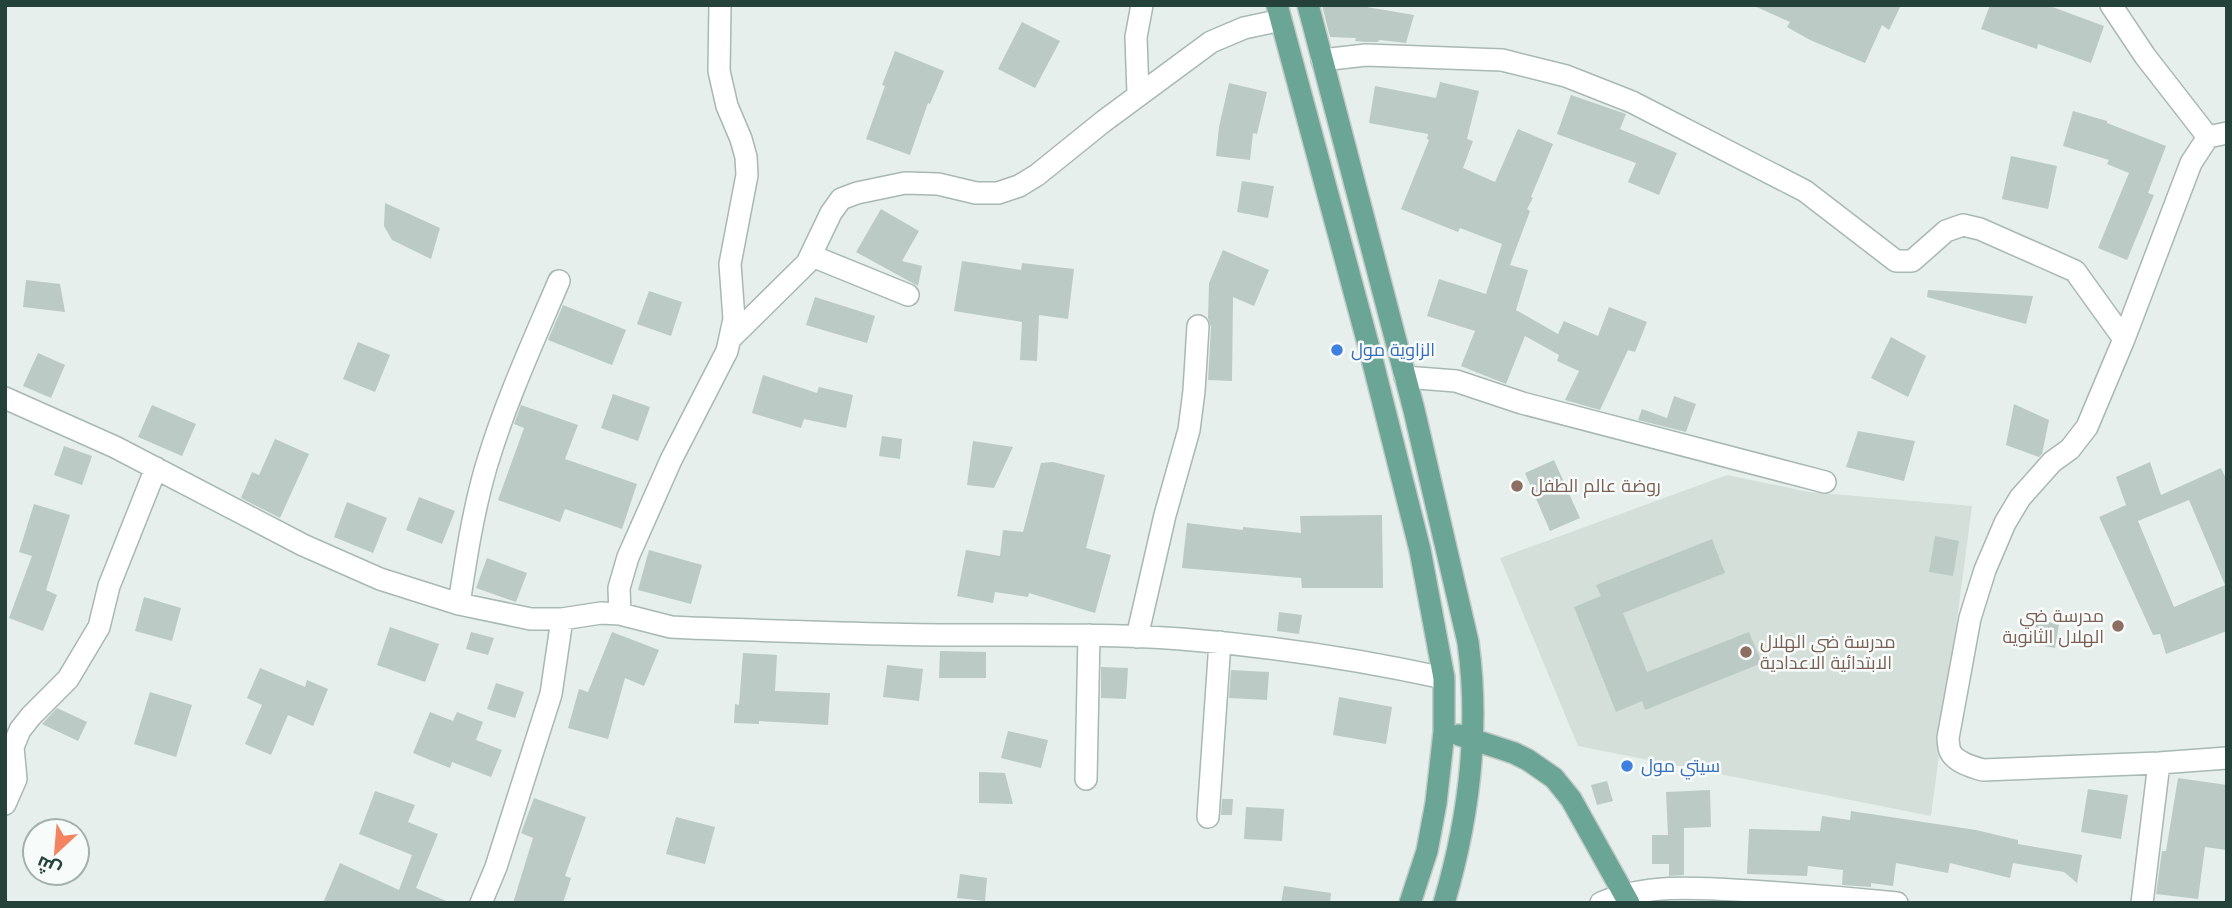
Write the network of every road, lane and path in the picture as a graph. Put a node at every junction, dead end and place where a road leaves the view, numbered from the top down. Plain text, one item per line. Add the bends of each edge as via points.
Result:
1 (720, 5) edge
2 (1142, 5) edge
3 (1308, 5) edge
4 (2111, 5) edge
5 (1279, 13) edge
6 (1322, 60) junction
7 (1138, 94) junction
8 (2217, 135) edge
9 (812, 256) junction
10 (559, 281) dead end
11 (908, 295) dead end
12 (1198, 326) dead end
13 (731, 338) junction
14 (2124, 339) junction
15 (1405, 377) junction
16 (5, 398) edge
17 (156, 468) junction
18 (1825, 482) dead end
19 (459, 604) junction
20 (620, 614) junction
21 (562, 619) junction
22 (1089, 635) junction
23 (1137, 637) junction
24 (1220, 642) junction
25 (1468, 642) junction
26 (1438, 645) junction
27 (1444, 678) junction
28 (1444, 732) junction
29 (1472, 738) junction
30 (2227, 758) edge
31 (2159, 763) junction
32 (1086, 779) dead end
33 (5, 804) edge
34 (1208, 817) dead end
35 (1626, 898) edge
36 (481, 903) edge
37 (1410, 903) edge
38 (1444, 903) edge
39 (1601, 903) edge
40 (1897, 903) edge
41 (2142, 903) edge

1 - 13 street via 719,71 746,157 747,175 730,264
2 - 7 street via 1136,37
3 - 6 main road
4 - 8 street via 2145,57
5 - 7 street via 1218,38
5 - 26 main road via 1371,355 1420,550
6 - 14 street via 1366,55 1502,60 1566,76 1632,102 1805,191 1896,261 1912,261 1945,231 1963,225 2075,271
6 - 15 main road
7 - 9 street via 1019,186 976,193 938,184 905,183 849,195 835,206
8 - 14 street via 2191,163
9 - 11 street
9 - 13 street
10 - 19 street via 486,467
12 - 23 street via 1191,420
13 - 20 street via 625,565 619,588
14 - 31 street via 2087,427 2020,498 2005,523 1969,618 1948,738 1956,757 1983,770
15 - 18 street via 1456,381 1522,403
15 - 25 main road
16 - 17 street
17 - 19 street via 341,563
17 - 33 street via 109,586 99,627 68,679 20,730 13,747 16,779
19 - 21 street via 495,614
20 - 21 street
20 - 22 street via 651,624 691,628
21 - 36 street via 551,694
22 - 23 street
22 - 32 street
23 - 24 street
24 - 27 street via 1333,656
24 - 34 street
25 - 26 main road
25 - 29 main road via 1473,675
26 - 27 main road
27 - 28 main road
28 - 29 main road
28 - 37 main road via 1427,851
29 - 35 main road via 1528,760 1554,778 1571,799
29 - 38 main road via 1466,811
30 - 31 street
31 - 41 street
35 - 39 street
35 - 40 street via 1657,889 1718,890

